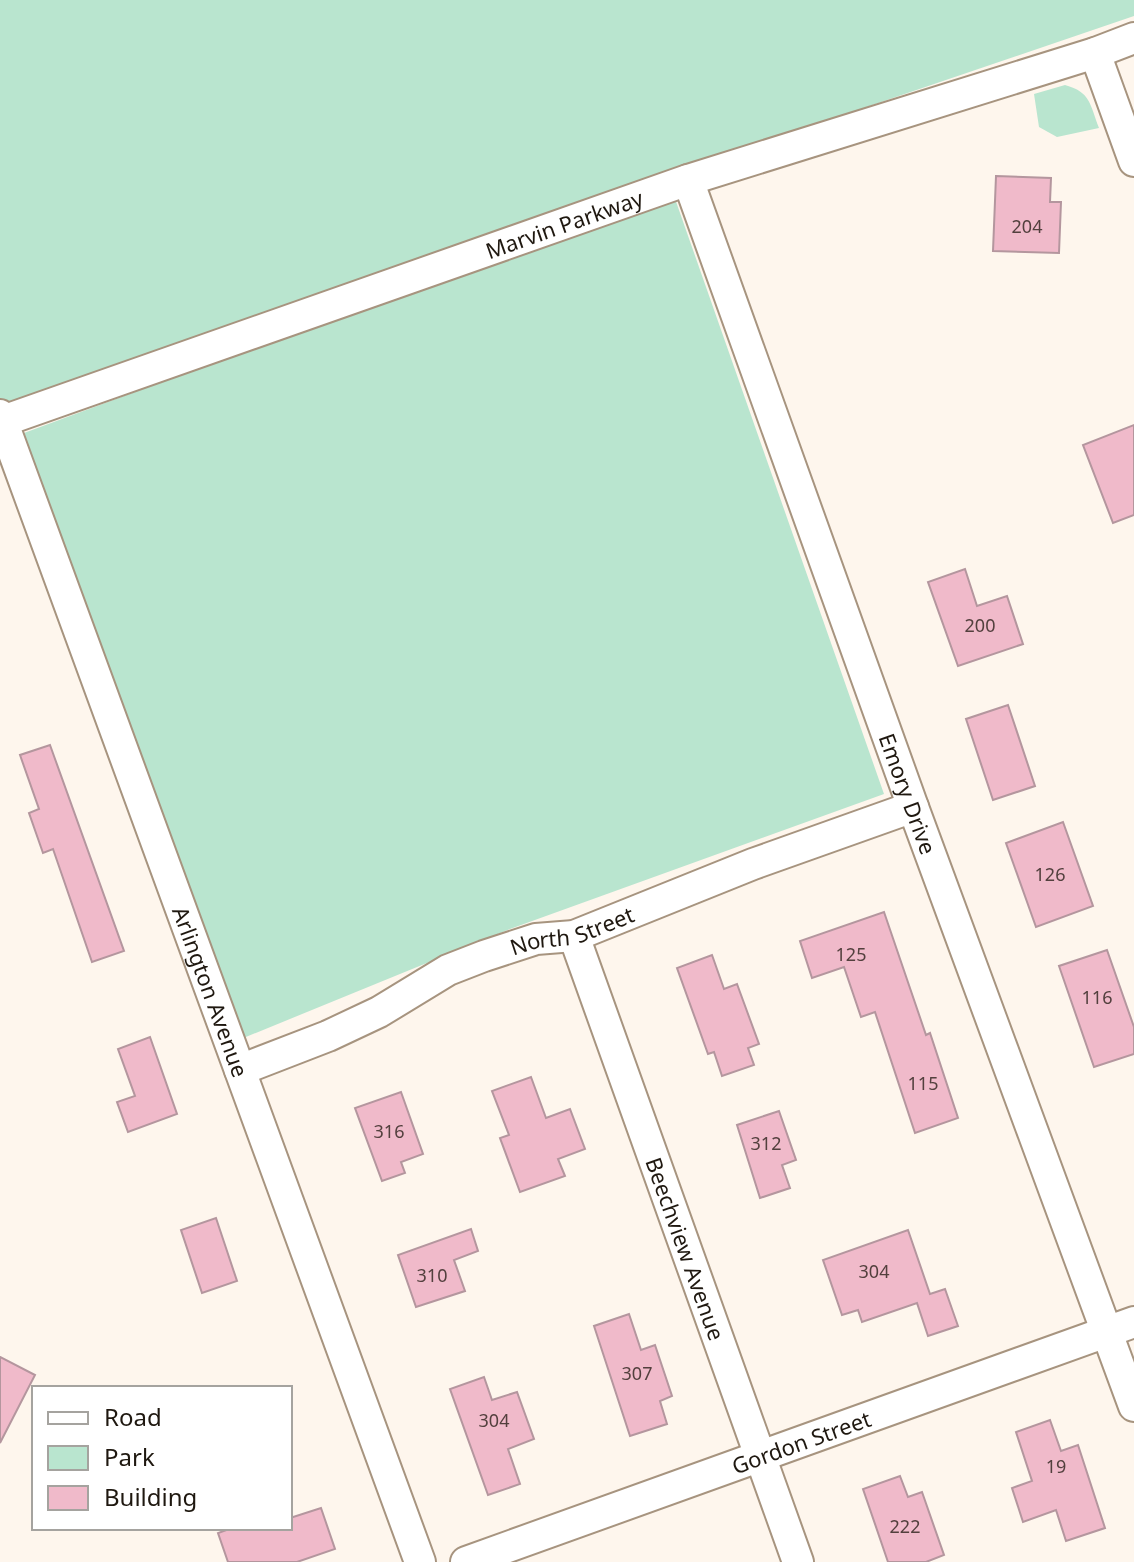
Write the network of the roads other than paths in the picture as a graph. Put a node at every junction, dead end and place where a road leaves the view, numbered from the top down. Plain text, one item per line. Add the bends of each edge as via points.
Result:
1 (1134, 38) edge
2 (1095, 53) junction
3 (1134, 161) edge
4 (688, 180) junction
5 (1, 419) edge
6 (913, 807) junction
7 (574, 936) junction
8 (240, 1070) junction
9 (1120, 1327) edge
10 (1134, 1406) edge
11 (760, 1457) junction
12 (420, 1562) edge
13 (466, 1562) edge
14 (798, 1562) edge

1 - 2 street, Marvin Parkway
2 - 3 street
2 - 4 street, Marvin Parkway
4 - 5 street, Marvin Parkway
4 - 6 street, Emory Drive
5 - 8 street, Arlington Avenue
6 - 7 street, North Street
6 - 9 street, Emory Drive
7 - 8 street, North Street via 536,939 460,965 366,1018
7 - 11 street, Beechview Avenue
8 - 12 street, Arlington Avenue
9 - 10 street, Emory Drive
9 - 11 street, Gordon Street
11 - 13 street, Gordon Street
11 - 14 street, Beechview Avenue

